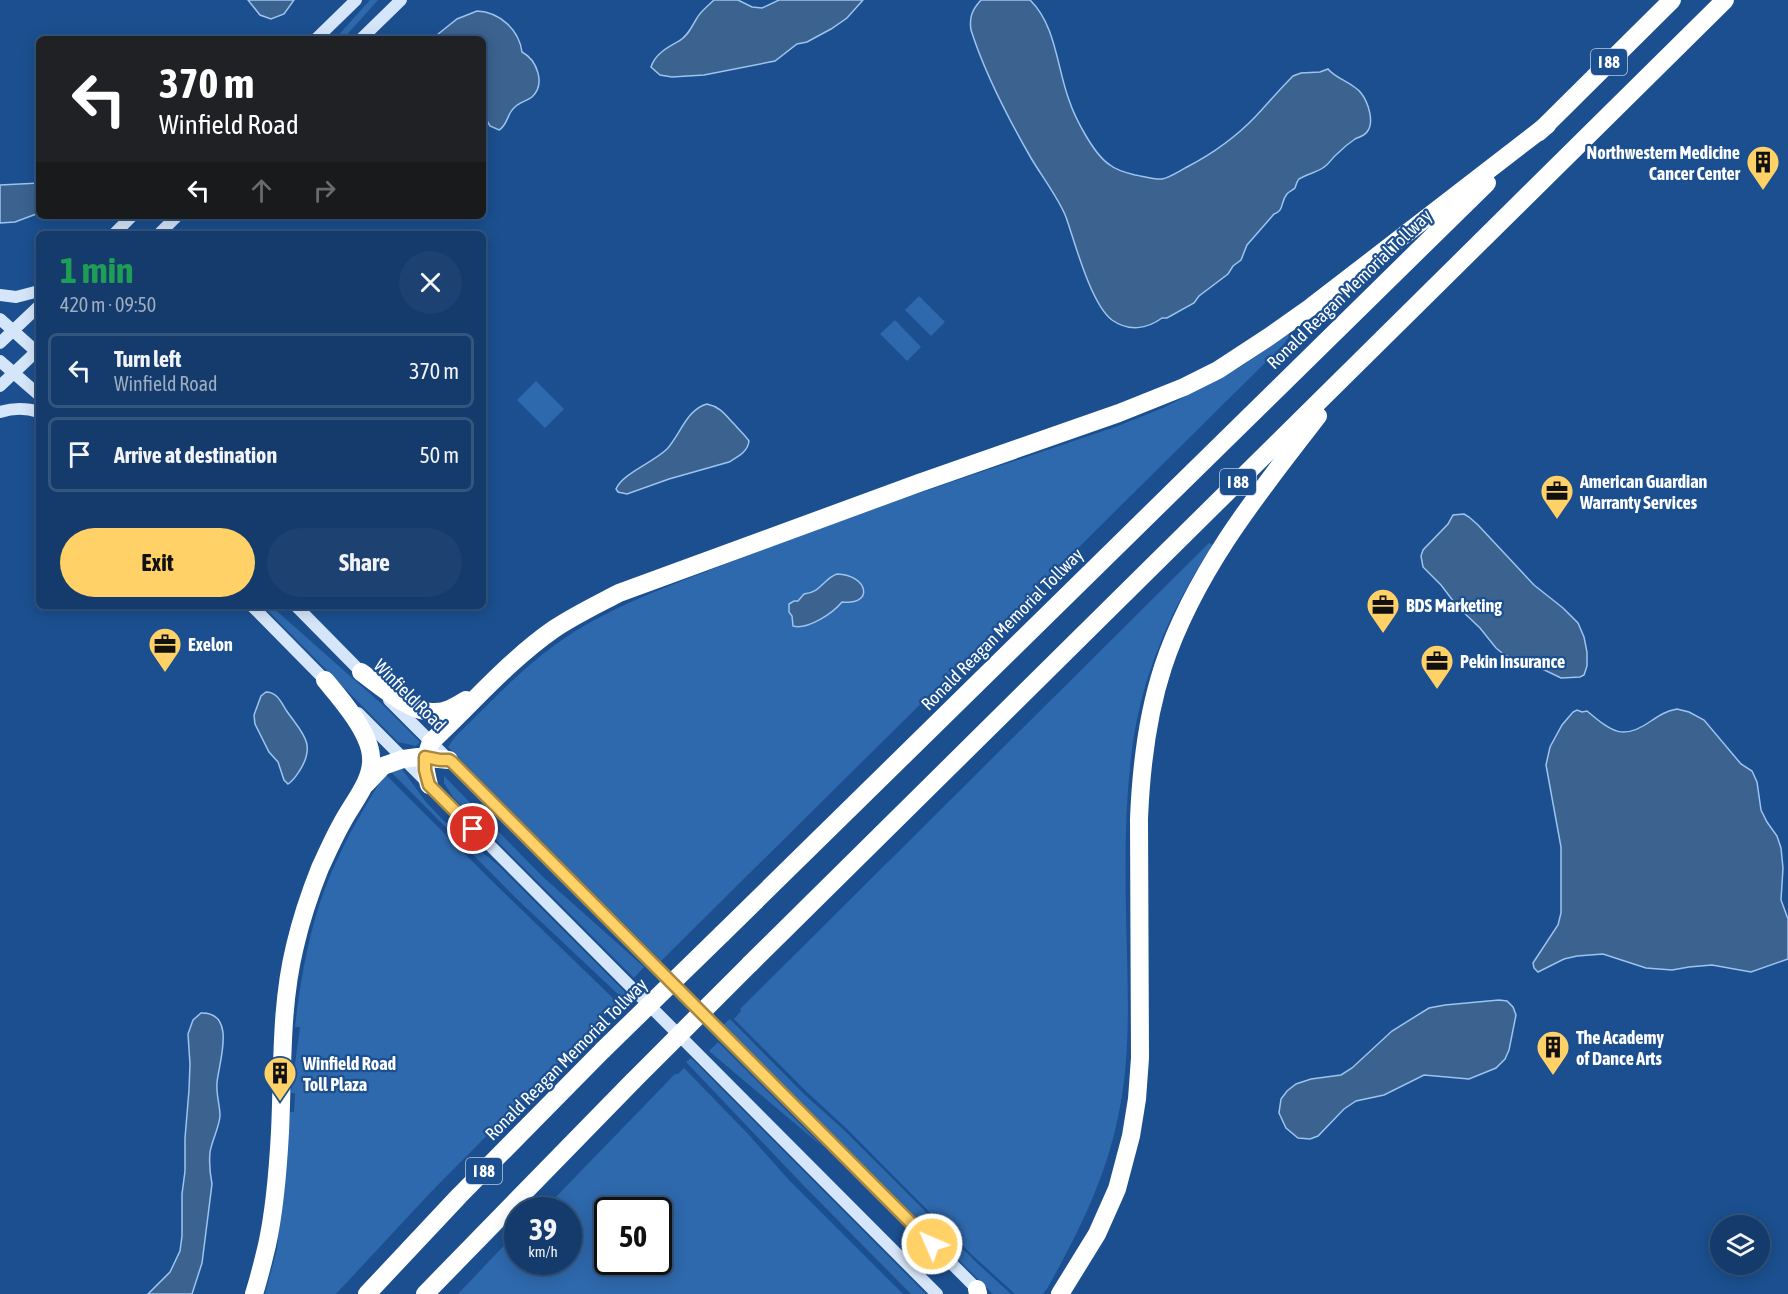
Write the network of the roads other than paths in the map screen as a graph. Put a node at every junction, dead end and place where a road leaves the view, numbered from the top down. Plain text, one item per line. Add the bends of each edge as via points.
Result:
1 (356, 0) edge
2 (401, 0) edge
3 (1671, 0) edge
4 (1725, 0) edge
5 (319, 36) edge
6 (364, 36) edge
7 (1547, 125) junction
8 (129, 219) edge
9 (174, 219) edge
10 (117, 231) edge
11 (162, 231) edge
12 (36, 292) edge
13 (0, 296) edge
14 (36, 309) edge
15 (0, 319) edge
16 (13, 330) junction
17 (0, 343) edge
18 (36, 349) edge
19 (36, 353) edge
20 (1364, 358) junction
21 (0, 361) edge
22 (14, 372) junction
23 (0, 386) edge
24 (36, 392) edge
25 (36, 411) edge
26 (0, 412) edge
27 (255, 609) edge
28 (299, 609) edge
29 (361, 672) junction
30 (325, 680) junction
31 (492, 682) junction
32 (428, 750) junction
33 (403, 759) junction
34 (449, 760) joint
35 (429, 785) junction
36 (363, 787) junction
37 (979, 1293) edge
38 (254, 1294) edge
39 (367, 1294) edge
40 (425, 1294) edge
41 (938, 1294) edge
42 (1060, 1294) edge

1 - 5 main road
2 - 6 main road
3 - 7 highway, Ronald Reagan Memorial Tollway / I 88
4 - 20 highway, I 88
7 - 31 highway via 1311,307 1218,370 1119,413 620,592 554,629
7 - 39 highway, Ronald Reagan Memorial Tollway / I 88, bridge via 603,1050
8 - 10 main road
9 - 11 main road
12 - 13 main road
14 - 16 main road
15 - 16 main road
16 - 17 main road
16 - 18 main road
19 - 22 main road
20 - 40 highway, I 88, bridge via 750,964
20 - 42 highway via 1231,532 1191,601 1164,665 1150,718 1140,782 1137,1100 1117,1189 1097,1233
21 - 22 main road
22 - 23 main road
22 - 24 main road
25 - 26 main road
27 - 30 main road
28 - 29 main road, Winfield Road
29 - 31 highway via 407,704 434,712 453,708
29 - 32 main road, Winfield Road
30 - 33 main road
30 - 36 highway via 350,711 367,744 370,770
31 - 32 highway
32 - 33 highway
32 - 34 highway via 440,760
32 - 35 highway via 425,770
33 - 35 main road
33 - 36 highway via 383,766
34 - 37 main road
35 - 41 main road
36 - 38 highway via 320,867 295,946 284,1011 276,1185

